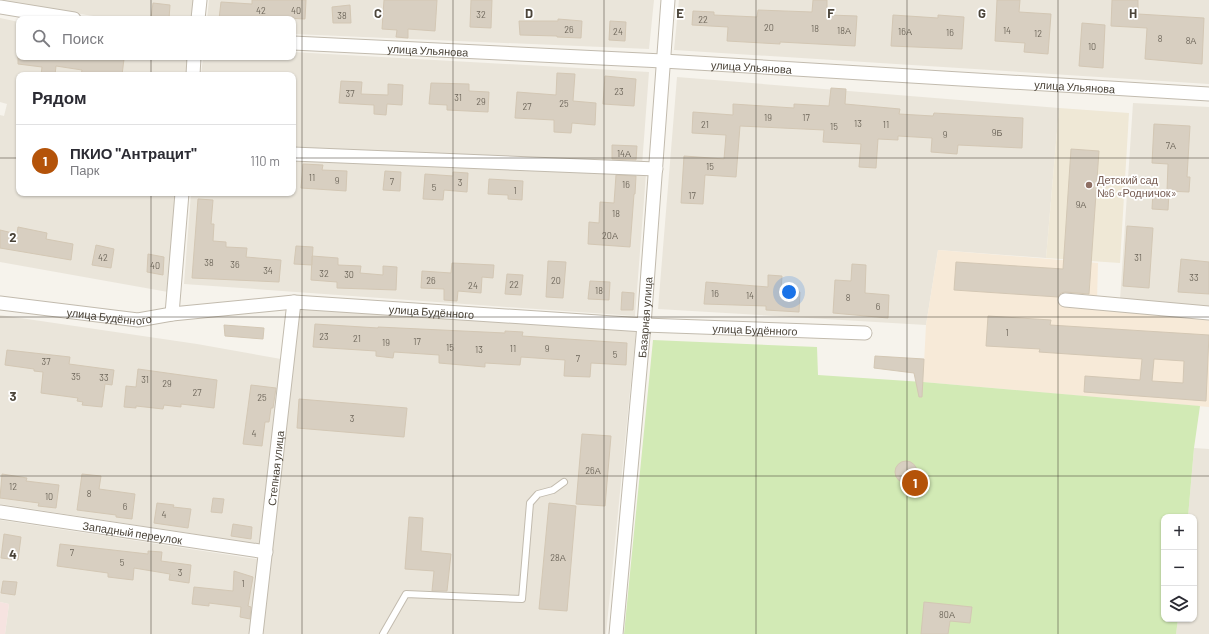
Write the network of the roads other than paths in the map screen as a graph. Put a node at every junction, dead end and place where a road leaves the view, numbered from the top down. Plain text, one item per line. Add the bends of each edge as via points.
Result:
1 (200, 0) edge
2 (668, 0) edge
3 (0, 7) edge
4 (56, 16) edge
5 (198, 16) edge
6 (296, 43) edge
7 (194, 60) edge
8 (663, 61) junction
9 (193, 72) edge
10 (1209, 94) edge
11 (296, 154) edge
12 (656, 169) junction
13 (182, 196) edge
14 (1066, 300) dead end
15 (294, 302) junction
16 (0, 303) edge
17 (1209, 313) edge
18 (172, 314) junction
19 (644, 325) junction
20 (865, 333) dead end
21 (564, 482) dead end
22 (0, 512) edge
23 (266, 552) junction
24 (256, 634) edge
25 (383, 634) edge
26 (616, 634) edge

1 - 5 street
2 - 8 street, Базарная улица
3 - 4 street
6 - 8 street, улица Ульянова
7 - 9 street
8 - 10 street, улица Ульянова
8 - 12 street, Базарная улица
11 - 12 street
12 - 19 street, Базарная улица
13 - 18 street
14 - 17 street
15 - 18 street, улица Будённого
15 - 19 street, улица Будённого
15 - 23 street, Степная улица
16 - 18 street, улица Будённого via 138,320
19 - 20 street, улица Будённого
19 - 26 street, Базарная улица
21 - 25 lane via 554,490 538,494 530,503 522,599 406,594
22 - 23 street, Западный переулок
23 - 24 street, Степная улица

